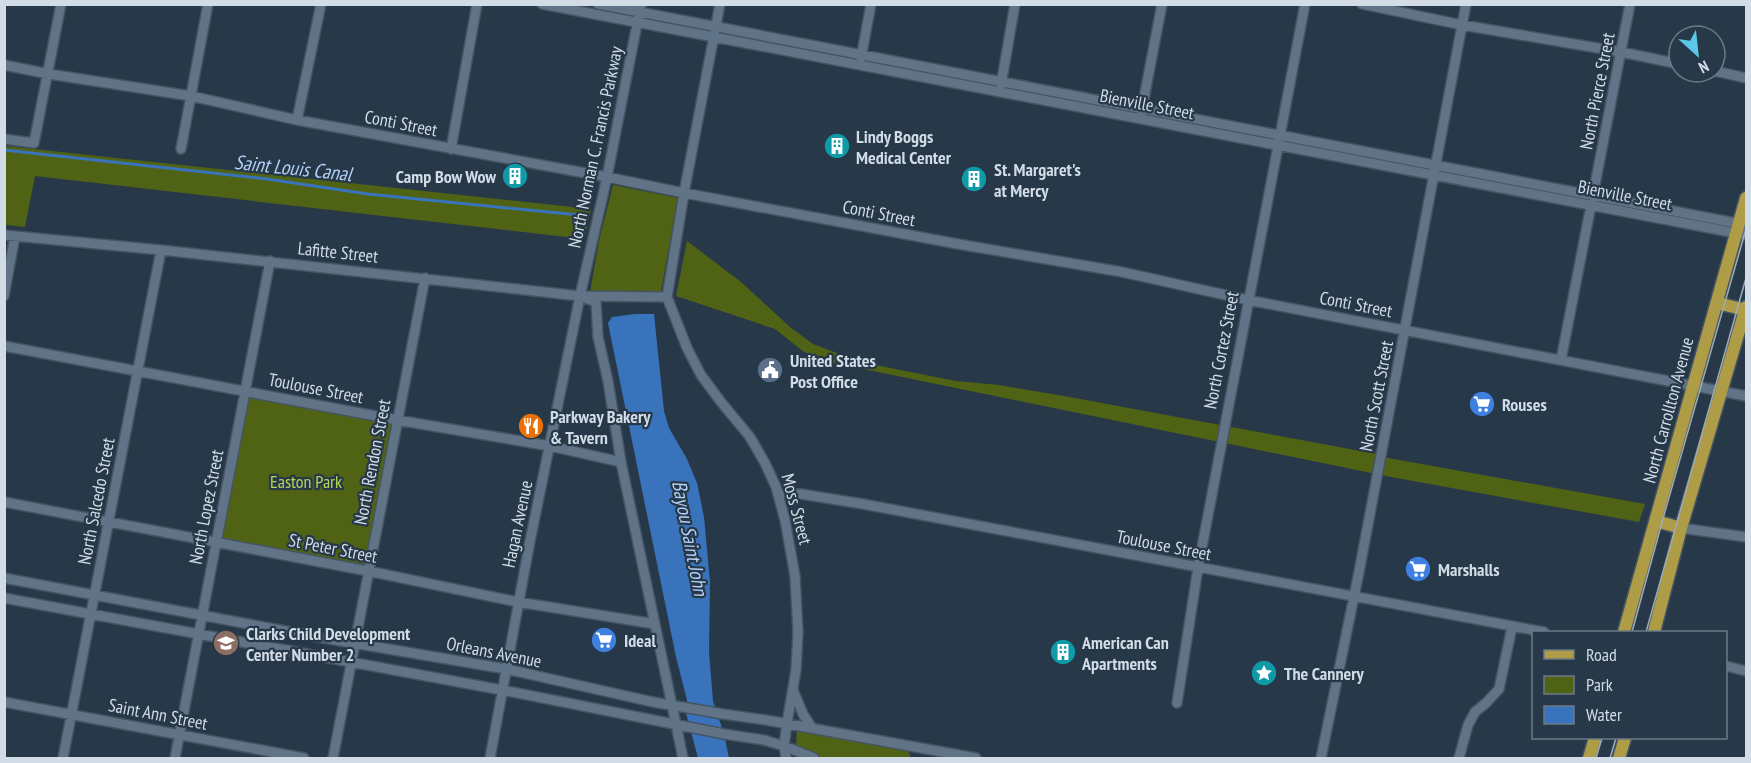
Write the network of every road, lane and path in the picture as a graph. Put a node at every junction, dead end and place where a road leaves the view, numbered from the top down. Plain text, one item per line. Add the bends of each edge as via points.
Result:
1 (61, 4) edge
2 (208, 4) edge
3 (321, 4) edge
4 (477, 4) edge
5 (542, 4) edge
6 (598, 4) edge
7 (720, 4) edge
8 (871, 4) edge
9 (1016, 4) edge
10 (1162, 4) edge
11 (1305, 4) edge
12 (1362, 4) edge
13 (1466, 4) edge
14 (1630, 4) edge
15 (640, 8) edge
16 (638, 23) junction
17 (1462, 25) junction
18 (716, 27) junction
19 (714, 38) junction
20 (1622, 52) junction
21 (861, 60) junction
22 (1667, 61) edge
23 (4, 64) edge
24 (49, 74) junction
25 (1727, 74) edge
26 (1746, 78) edge
27 (1001, 81) junction
28 (999, 92) junction
29 (191, 96) junction
30 (1141, 114) junction
31 (297, 120) junction
32 (4, 139) edge
33 (1278, 140) junction
34 (182, 149) dead end
35 (451, 149) junction
36 (1435, 170) junction
37 (607, 177) junction
38 (684, 193) junction
39 (1746, 198) edge
40 (1593, 201) junction
41 (1742, 229) edge
42 (4, 235) edge
43 (15, 236) junction
44 (161, 250) junction
45 (270, 261) junction
46 (424, 278) junction
47 (4, 296) edge
48 (580, 296) junction
49 (667, 297) junction
50 (1248, 300) junction
51 (1717, 303) junction
52 (1746, 309) edge
53 (1405, 330) junction
54 (4, 346) edge
55 (1561, 360) junction
56 (138, 370) junction
57 (1694, 386) junction
58 (244, 391) junction
59 (1721, 391) junction
60 (1746, 396) edge
61 (397, 420) junction
62 (550, 446) junction
63 (621, 462) junction
64 (778, 494) junction
65 (4, 502) edge
66 (1656, 521) junction
67 (109, 522) junction
68 (1680, 528) junction
69 (1746, 537) edge
70 (216, 542) junction
71 (1197, 568) junction
72 (368, 571) junction
73 (4, 578) edge
74 (94, 596) junction
75 (1354, 596) junction
76 (4, 597) edge
77 (518, 602) junction
78 (91, 614) junction
79 (202, 616) junction
80 (655, 624) junction
81 (1512, 627) junction
82 (1533, 631) edge
83 (1625, 631) edge
84 (1654, 631) edge
85 (198, 634) junction
86 (355, 643) junction
87 (351, 662) junction
88 (1727, 666) edge
89 (506, 669) junction
90 (1746, 671) edge
91 (502, 690) junction
92 (792, 690) junction
93 (4, 702) edge
94 (1177, 703) dead end
95 (671, 705) junction
96 (72, 714) junction
97 (787, 723) junction
98 (675, 724) junction
99 (812, 728) junction
100 (179, 735) junction
101 (1595, 739) edge
102 (1625, 739) edge
103 (784, 746) junction
104 (918, 748) junction
105 (960, 757) edge
106 (63, 759) edge
107 (175, 759) edge
108 (304, 759) edge
109 (333, 759) edge
110 (490, 759) edge
111 (683, 759) edge
112 (786, 759) edge
113 (814, 759) edge
114 (916, 759) edge
115 (976, 759) edge
116 (1321, 759) edge
117 (1459, 759) edge
118 (1589, 759) edge
119 (1619, 759) edge

1 - 24 street
2 - 29 street
3 - 31 street
4 - 35 street
5 - 16 street, Bienville Street
6 - 15 street, Bienville Street
7 - 18 street
8 - 21 street
9 - 27 street
10 - 30 street
11 - 33 street, North Cortez Street
12 - 17 street
13 - 17 street, North Scott Street
14 - 20 street, North Pierce Street
15 - 16 street, North Norman C. Francis Parkway
15 - 18 street, Bienville Street
16 - 19 street, Bienville Street
16 - 37 street, North Norman C. Francis Parkway
17 - 20 street
17 - 36 street, North Scott Street
18 - 19 street
18 - 21 street, Bienville Street
19 - 21 street, Bienville Street
19 - 38 street
20 - 22 street
20 - 40 street, North Pierce Street
21 - 27 street, Bienville Street
21 - 28 street, Bienville Street
23 - 24 street, Conti Street
24 - 29 street, Conti Street
24 - 32 street via 34,143
25 - 26 street
27 - 28 street
27 - 30 street, Bienville Street
28 - 30 street, Bienville Street
29 - 31 street, Conti Street
29 - 34 street
30 - 33 street, Bienville Street
31 - 35 street, Conti Street
33 - 36 street, Bienville Street
33 - 50 street, North Cortez Street
35 - 37 street, Conti Street
36 - 40 street, Bienville Street
36 - 53 street, North Scott Street
37 - 38 street, Conti Street
37 - 48 street, North Norman C. Francis Parkway
38 - 49 street
38 - 50 street, Conti Street via 1122,272
39 - 41 main road, North Carrollton Avenue
40 - 41 street, Bienville Street
40 - 55 street, North Pierce Street
41 - 51 main road, North Carrollton Avenue
42 - 43 street, Lafitte Street
43 - 44 street, Lafitte Street
43 - 47 street
44 - 45 street, Lafitte Street
44 - 56 street, North Salcedo Street
45 - 46 street, Lafitte Street
45 - 58 street, North Lopez Street
46 - 48 street, Lafitte Street
46 - 61 street, North Rendon Street
48 - 49 street, Lafitte Street
48 - 62 street, Hagan Avenue
48 - 63 street via 596,302 598,337
49 - 64 street, Moss Street via 701,375 750,437
50 - 53 street, Conti Street
50 - 71 street, North Cortez Street
51 - 52 main road
51 - 57 main road, North Carrollton Avenue
52 - 59 main road
53 - 55 street, Conti Street
53 - 75 street, North Scott Street
54 - 56 street, Toulouse Street
55 - 57 street, Conti Street
56 - 58 street, Toulouse Street
56 - 67 street, North Salcedo Street
57 - 59 street, Conti Street
57 - 66 main road, North Carrollton Avenue
58 - 61 street, Toulouse Street
58 - 70 street, North Lopez Street
59 - 60 street, Conti Street
59 - 68 main road
61 - 62 street, Toulouse Street
61 - 72 street, North Rendon Street
62 - 63 street, Toulouse Street
62 - 77 street, Hagan Avenue
63 - 80 street
64 - 71 street, Toulouse Street via 863,504
64 - 92 street, Moss Street via 797,591 798,632
65 - 67 street, St Peter Street
66 - 68 main road
66 - 83 main road, North Carrollton Avenue
67 - 70 street, St Peter Street
67 - 74 street, North Salcedo Street
68 - 69 street
68 - 84 main road
70 - 72 street, St Peter Street
70 - 79 street, North Lopez Street
71 - 75 street, Toulouse Street
71 - 94 street, North Cortez Street
72 - 77 street, St Peter Street
72 - 86 street, North Rendon Street
73 - 74 street, Orleans Avenue
74 - 78 street, North Salcedo Street
74 - 79 street, Orleans Avenue
75 - 81 street, Toulouse Street
75 - 116 street, North Scott Street
76 - 78 street, Orleans Avenue
77 - 80 street, St Peter Street
77 - 89 street, Hagan Avenue
78 - 85 street, Orleans Avenue
78 - 96 street, North Salcedo Street
79 - 85 street, North Lopez Street
79 - 86 street, Orleans Avenue
80 - 95 street
81 - 82 street, Toulouse Street
81 - 117 street via 1499,689 1468,725
85 - 87 street, Orleans Avenue
85 - 100 street, North Lopez Street
86 - 87 street, North Rendon Street
86 - 89 street, Orleans Avenue
87 - 91 street, Orleans Avenue
87 - 109 street, North Rendon Street
88 - 90 street
89 - 91 street, Hagan Avenue
89 - 95 street, Orleans Avenue
91 - 98 street, Orleans Avenue
91 - 110 street, Hagan Avenue
92 - 97 street, Moss Street
92 - 99 street
93 - 96 street, Saint Ann Street
95 - 97 street, Orleans Avenue
95 - 98 street
96 - 100 street, Saint Ann Street
96 - 106 street, North Salcedo Street
97 - 99 street, Orleans Avenue
97 - 103 street, Moss Street
98 - 103 street, Orleans Avenue
98 - 111 street
99 - 104 street, Orleans Avenue
100 - 107 street, North Lopez Street
100 - 108 street, Saint Ann Street
101 - 118 main road
102 - 119 main road
103 - 112 street, Moss Street
103 - 113 street, Orleans Avenue
104 - 105 street, Orleans Avenue
104 - 114 street
105 - 115 street, Orleans Avenue

